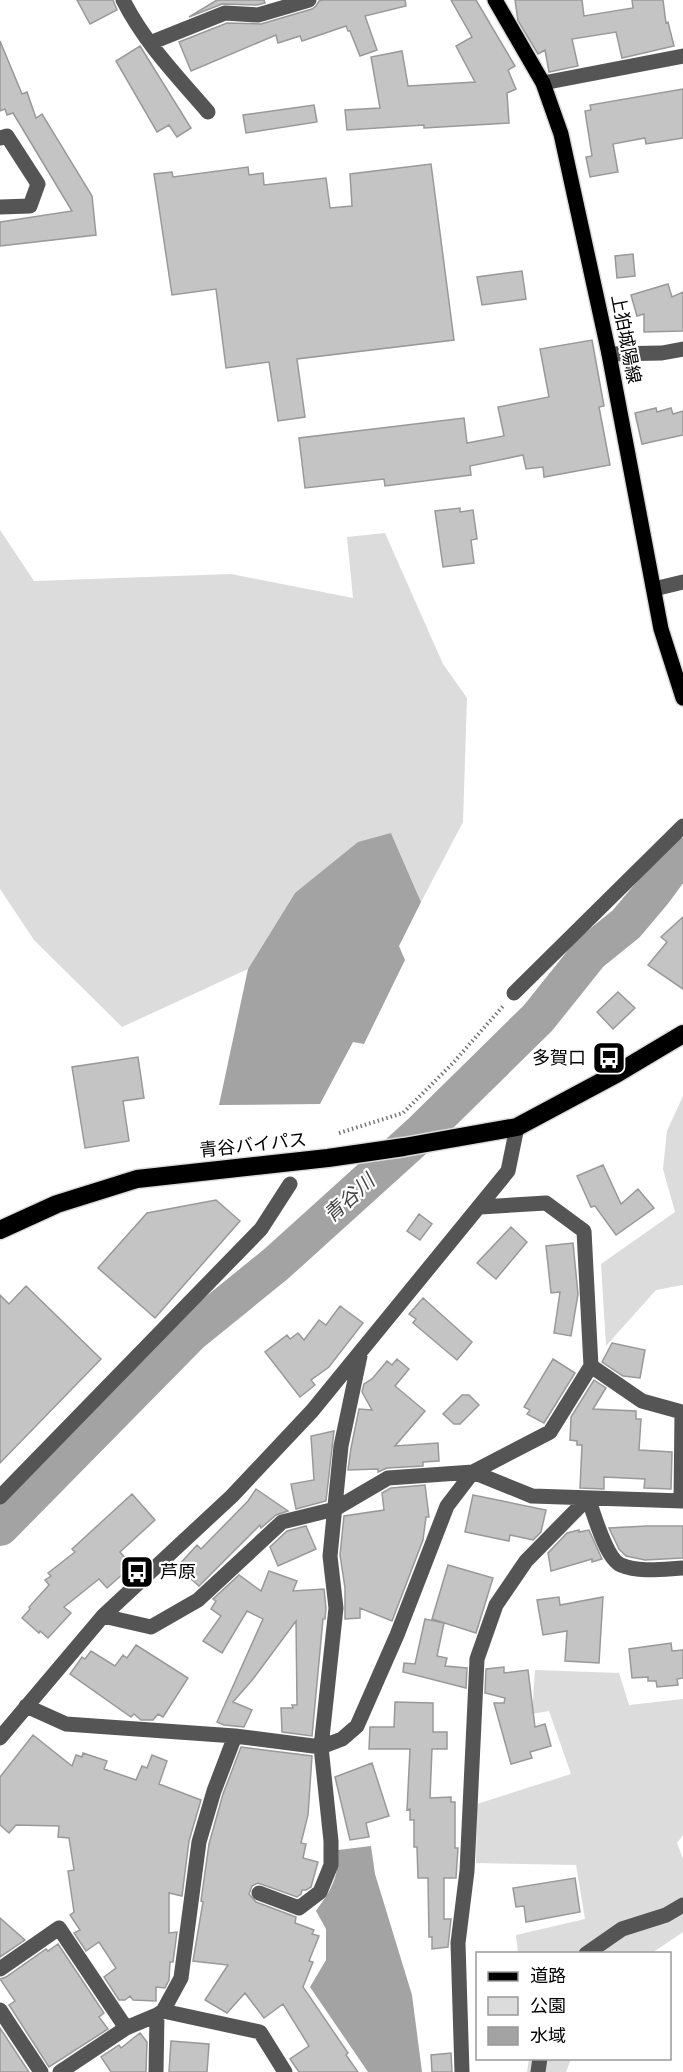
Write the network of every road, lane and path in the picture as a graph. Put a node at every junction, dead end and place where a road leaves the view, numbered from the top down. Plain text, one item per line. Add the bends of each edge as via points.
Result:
1 (123, 0) edge
2 (309, 0) edge
3 (495, 0) edge
4 (150, 43) junction
5 (683, 56) edge
6 (543, 84) junction
7 (208, 112) dead end
8 (0, 138) edge
9 (0, 207) edge
10 (683, 349) edge
11 (609, 354) junction
12 (683, 582) edge
13 (654, 589) junction
14 (683, 698) edge
15 (683, 826) edge
16 (514, 993) joint
17 (683, 1034) edge
18 (517, 1126) junction
19 (339, 1133) dead end
20 (290, 1184) dead end
21 (480, 1207) junction
22 (0, 1230) edge
23 (360, 1354) junction
24 (591, 1366) junction
25 (473, 1472) junction
26 (0, 1497) edge
27 (588, 1498) junction
28 (682, 1501) edge
29 (335, 1509) junction
30 (683, 1568) edge
31 (103, 1616) junction
32 (26, 1706) junction
33 (235, 1736) junction
34 (0, 1738) edge
35 (321, 1747) junction
36 (259, 1893) dead end
37 (683, 1905) edge
38 (588, 1952) edge
39 (0, 1969) edge
40 (0, 2010) edge
41 (160, 2013) junction
42 (126, 2028) junction
43 (40, 2072) edge
44 (60, 2072) edge
45 (156, 2072) edge
46 (285, 2072) edge
47 (462, 2072) edge

1 - 4 street
2 - 4 street via 258,15 225,14
3 - 6 main road, 上狛城陽線
4 - 7 street
5 - 6 street
6 - 11 main road, 上狛城陽線 via 570,168
8 - 9 street via 7,136 38,184 30,206
10 - 11 street
11 - 13 main road, 上狛城陽線
12 - 13 street
13 - 14 main road, 上狛城陽線 via 661,629
15 - 16 street
16 - 19 path via 403,1113
17 - 18 highway, 青谷バイパス
18 - 21 street via 508,1171
18 - 22 highway, 青谷バイパス via 328,1158 137,1179 57,1204
20 - 26 street via 261,1228
21 - 23 street
21 - 24 street via 546,1203 584,1231
23 - 29 street via 341,1446
23 - 31 street via 232,1496
24 - 25 street via 550,1432
24 - 28 street via 642,1401 682,1412
25 - 27 street via 532,1496
25 - 29 street via 388,1478
25 - 35 street via 447,1506 357,1726 342,1739
27 - 28 street
27 - 30 street via 609,1552 620,1565 646,1570
27 - 47 street via 526,1560 496,1605 477,1659 467,1870 458,1943
29 - 31 street via 282,1522 198,1600 151,1627
29 - 35 street via 330,1556 336,1608
31 - 32 street
32 - 33 street via 66,1724
32 - 34 street
33 - 35 street
33 - 41 street via 199,1842 181,1978
35 - 36 street via 331,1865 320,1892 299,1908
37 - 38 street via 666,1915 622,1929
39 - 42 street via 58,1928
40 - 43 street
41 - 42 street
41 - 45 street
41 - 46 street via 260,2032
42 - 44 street

